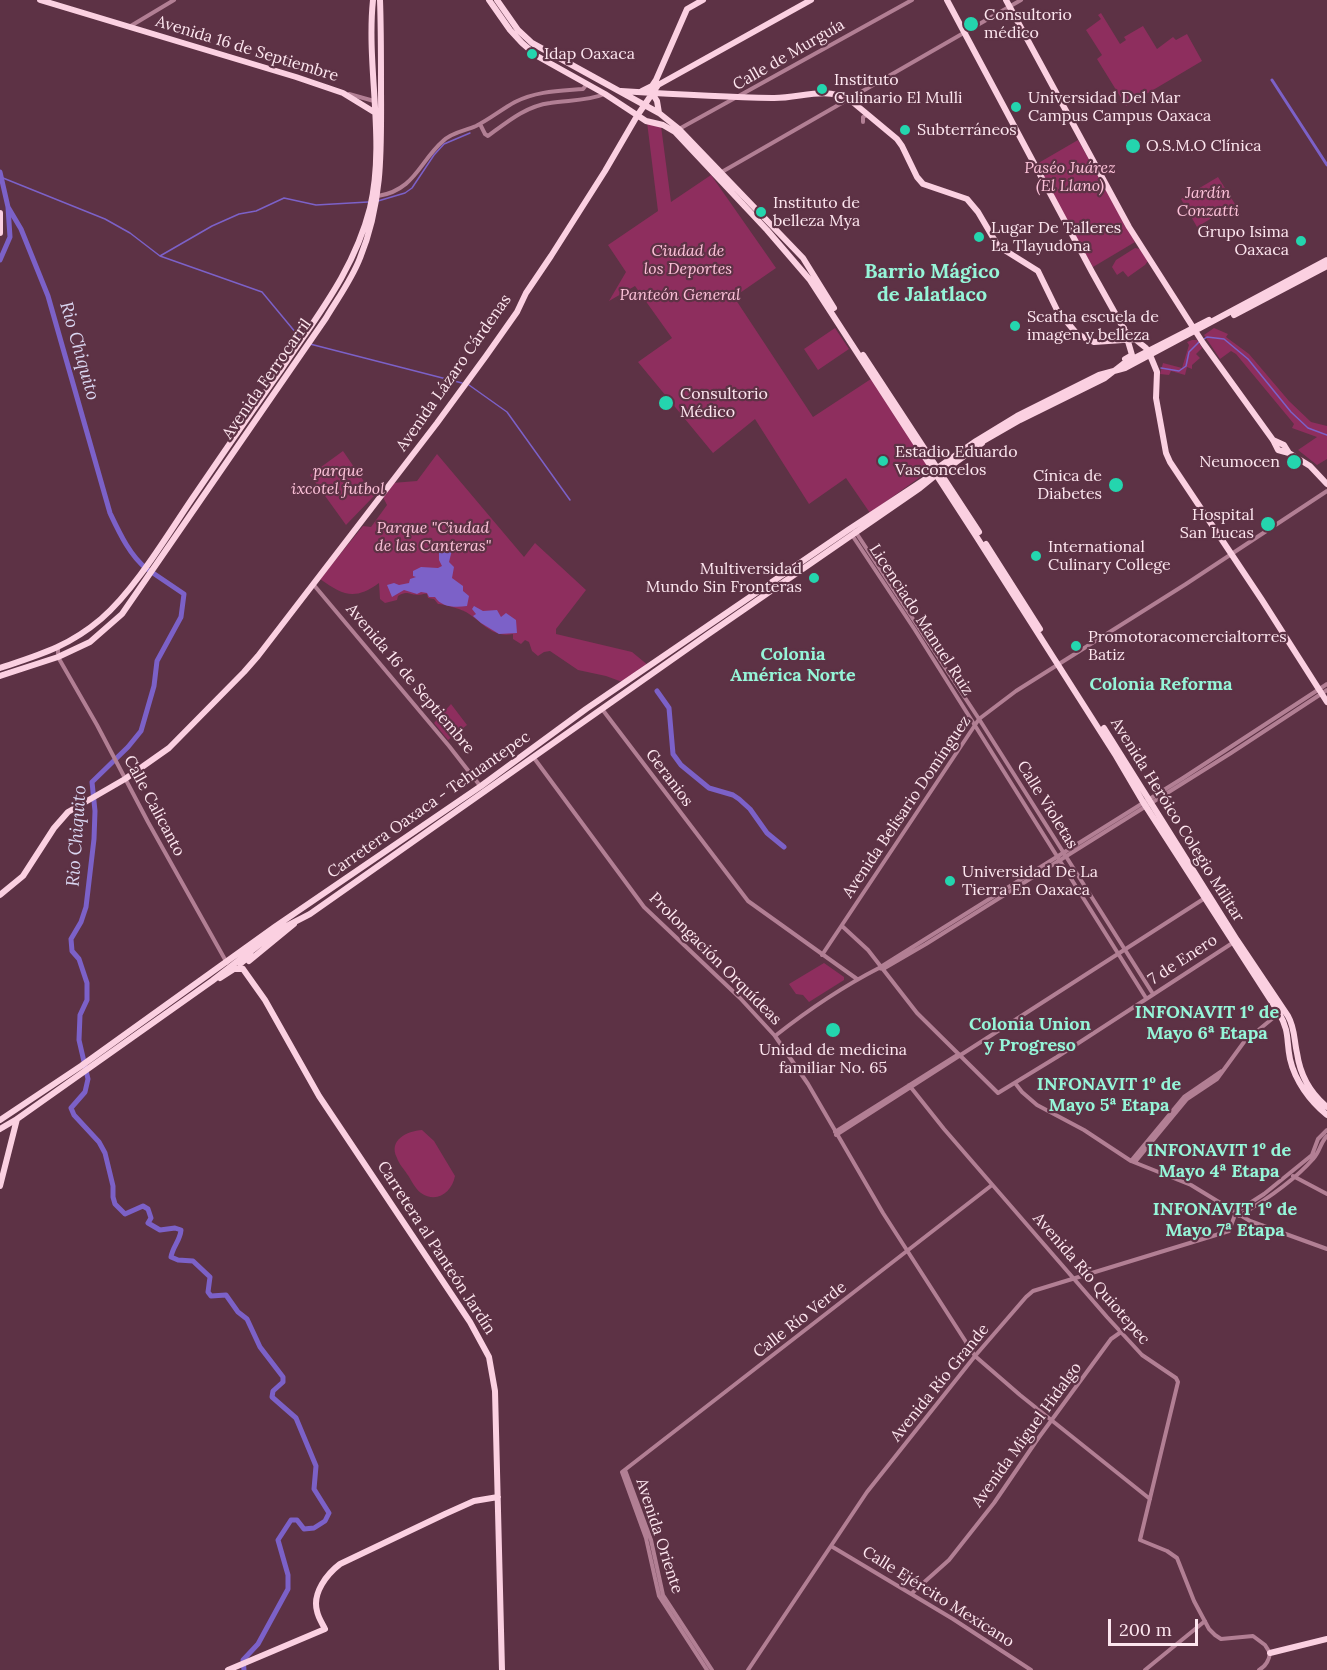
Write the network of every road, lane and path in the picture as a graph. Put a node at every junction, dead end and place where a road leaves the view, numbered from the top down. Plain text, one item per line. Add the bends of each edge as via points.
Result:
1 (40, 0) edge
2 (174, 0) edge
3 (380, 0) edge
4 (489, 0) edge
5 (497, 0) edge
6 (702, 0) edge
7 (811, 0) edge
8 (912, 0) edge
9 (947, 0) edge
10 (1021, 0) edge
11 (373, 1) edge
12 (1008, 3) edge
13 (129, 27) junction
14 (964, 32) junction
15 (539, 53) junction
16 (659, 72) junction
17 (665, 80) junction
18 (588, 84) junction
19 (617, 91) junction
20 (343, 93) junction
21 (639, 93) junction
22 (652, 93) junction
23 (605, 94) junction
24 (669, 94) junction
25 (628, 97) junction
26 (740, 97) junction
27 (849, 99) junction
28 (378, 101) junction
29 (657, 101) junction
30 (644, 105) junction
31 (625, 106) junction
32 (374, 112) junction
33 (659, 113) junction
34 (867, 115) junction
35 (636, 116) junction
36 (863, 122) dead end
37 (480, 124) junction
38 (679, 129) junction
39 (717, 174) junction
40 (375, 201) junction
41 (0, 213) edge
42 (0, 232) edge
43 (1327, 260) edge
44 (1327, 266) edge
45 (1237, 311) junction
46 (1124, 329) junction
47 (1198, 335) junction
48 (1086, 338) junction
49 (1137, 339) junction
50 (1128, 340) junction
51 (305, 342) junction
52 (1149, 353) junction
53 (1113, 371) junction
54 (1102, 373) junction
55 (990, 432) junction
56 (983, 441) junction
57 (935, 471) junction
58 (1327, 484) edge
59 (1327, 491) edge
60 (882, 508) junction
61 (872, 521) junction
62 (852, 531) junction
63 (167, 535) junction
64 (174, 539) junction
65 (1232, 554) junction
66 (313, 584) junction
67 (58, 649) junction
68 (57, 657) junction
69 (1060, 664) junction
70 (0, 668) edge
71 (0, 675) edge
72 (1327, 684) edge
73 (1322, 691) edge
74 (1327, 702) edge
75 (602, 709) junction
76 (979, 719) junction
77 (974, 724) junction
78 (534, 758) junction
79 (125, 779) junction
80 (481, 786) junction
81 (485, 793) junction
82 (1147, 803) junction
83 (1061, 856) junction
84 (0, 895) edge
85 (1207, 897) junction
86 (305, 907) junction
87 (291, 924) junction
88 (842, 926) junction
89 (1234, 941) junction
90 (1124, 949) junction
91 (1119, 953) junction
92 (822, 955) junction
93 (240, 963) junction
94 (228, 964) junction
95 (881, 967) junction
96 (1258, 976) junction
97 (857, 980) junction
98 (212, 981) junction
99 (1153, 994) junction
100 (1146, 998) junction
101 (1279, 1013) junction
102 (1288, 1024) junction
103 (776, 1036) junction
104 (961, 1054) junction
105 (85, 1067) junction
106 (1016, 1083) junction
107 (910, 1086) junction
108 (1326, 1111) edge
109 (17, 1119) junction
110 (0, 1120) edge
111 (0, 1129) edge
112 (1327, 1130) edge
113 (835, 1133) junction
114 (1327, 1136) edge
115 (1320, 1140) junction
116 (1133, 1162) junction
117 (1292, 1175) junction
118 (992, 1185) junction
119 (0, 1186) edge
120 (1327, 1194) edge
121 (1237, 1215) junction
122 (1327, 1249) edge
123 (907, 1251) junction
124 (1075, 1279) junction
125 (1121, 1332) junction
126 (975, 1356) junction
127 (1051, 1420) junction
128 (623, 1471) junction
129 (498, 1497) junction
130 (1150, 1499) junction
131 (832, 1543) junction
132 (910, 1594) junction
133 (1204, 1621) junction
134 (1327, 1639) edge
135 (1270, 1653) junction
136 (228, 1670) edge
137 (502, 1670) edge
138 (707, 1670) edge
139 (712, 1670) edge
140 (748, 1670) edge
141 (1031, 1670) edge
142 (1145, 1670) edge
143 (1259, 1670) edge

1 - 13 main road, Avenida 16 de Septiembre
2 - 13 street
3 - 28 main road, Avenida Ferrocarril
4 - 15 main road via 516,37
5 - 15 main road
6 - 16 main road via 687,9
7 - 17 main road, Avenida Lázaro Cárdenas
8 - 26 street, Calle de Murguía
9 - 14 main road
10 - 12 street
11 - 28 main road, Avenida Ferrocarril
12 - 14 street
12 - 47 main road via 1129,227
13 - 20 main road, Avenida 16 de Septiembre
14 - 27 street
14 - 46 main road
15 - 18 main road
15 - 19 main road
16 - 17 main road
16 - 21 main road via 652,86
17 - 22 main road, Avenida Lázaro Cárdenas
18 - 23 main road
18 - 37 street via 583,89 550,90 527,97
19 - 21 main road
19 - 25 main road
20 - 28 street, Avenida 16 de Septiembre
20 - 32 main road, Avenida 16 de Septiembre
21 - 22 main road
21 - 25 main road
22 - 24 main road
22 - 29 main road
22 - 30 main road, Avenida Lázaro Cárdenas
23 - 31 main road
23 - 37 street via 533,107 488,136
24 - 26 main road
24 - 29 main road
25 - 30 main road
25 - 31 main road
26 - 27 main road via 829,93
26 - 38 street, Calle de Murguía
27 - 34 main road
27 - 39 street
28 - 32 main road, Avenida Ferrocarril
28 - 40 main road, Avenida Ferrocarril via 382,114
29 - 33 main road
30 - 33 main road
30 - 35 main road, Avenida Lázaro Cárdenas
31 - 35 main road
32 - 40 main road, Avenida Ferrocarril
33 - 38 main road
34 - 36 street
34 - 48 main road via 897,139 923,184 967,199 998,246 1034,267 1044,278 1063,319
35 - 39 main road via 675,132
35 - 66 main road, Avenida Lázaro Cárdenas via 517,312
37 - 40 street via 448,136 414,177 398,191
38 - 39 main road
39 - 57 main road, Avenida Heróico Colegio Militar via 803,258
40 - 51 main road, Avenida Ferrocarril via 351,262
41 - 42 main road
43 - 45 main road
44 - 45 main road
45 - 47 main road
46 - 48 main road via 1111,336
46 - 49 main road
46 - 50 main road
47 - 52 main road
47 - 58 main road via 1279,451 1310,466
48 - 50 main road via 1094,342
49 - 50 main road
49 - 52 main road
50 - 54 main road via 1132,355
51 - 63 main road, Avenida Ferrocarril
51 - 64 main road, Avenida Ferrocarril
52 - 53 main road
52 - 65 main road via 1157,372 1156,398 1166,453
53 - 54 main road
53 - 56 main road
54 - 55 main road
55 - 56 main road
55 - 57 main road
56 - 57 main road via 975,450
57 - 60 main road via 922,476
57 - 61 main road, Carretera Oaxaca - Tehuantepec via 920,488
57 - 69 main road, Avenida Heróico Colegio Militar
59 - 65 street, Avenida Belisario Domínguez
60 - 61 main road
60 - 62 main road, Carretera Oaxaca - Tehuantepec
61 - 62 main road, Carretera Oaxaca - Tehuantepec
62 - 75 main road, Carretera Oaxaca - Tehuantepec
62 - 76 street, Licenciado Manuel Ruiz
62 - 77 street, Licenciado Manuel Ruiz
62 - 80 main road, Carretera Oaxaca - Tehuantepec via 586,709
63 - 64 main road
63 - 67 main road, Avenida Ferrocarril via 109,612
64 - 68 main road, Avenida Ferrocarril via 122,614 90,642
65 - 69 street, Avenida Belisario Domínguez
65 - 73 main road
66 - 79 main road, Avenida Lázaro Cárdenas via 244,672 169,748
66 - 80 street, Avenida 16 de Septiembre
67 - 68 street
67 - 70 main road, Avenida Ferrocarril
68 - 71 main road, Avenida Ferrocarril
68 - 79 street, Calle Calicanto
69 - 76 street, Avenida Belisario Domínguez
69 - 82 main road, Avenida Heróico Colegio Militar
72 - 73 street
73 - 74 main road
73 - 82 street
75 - 78 main road, Carretera Oaxaca - Tehuantepec
75 - 92 street, Geranios via 748,901
76 - 77 street, Avenida Belisario Domínguez
76 - 83 street, Calle Violetas
77 - 83 street, Calle Violetas
77 - 88 street, Avenida Belisario Domínguez
78 - 81 main road, Carretera Oaxaca - Tehuantepec
78 - 103 street, Prolongación Orquídeas via 644,908
79 - 84 main road, Avenida Lázaro Cárdenas via 74,807 23,876
79 - 94 street, Calle Calicanto
80 - 81 street, Avenida 16 de Septiembre
80 - 86 main road, Carretera Oaxaca - Tehuantepec
81 - 87 main road, Carretera Oaxaca - Tehuantepec
82 - 83 street
82 - 85 main road, Avenida Heróico Colegio Militar
83 - 90 street, Calle Violetas
83 - 91 street, Calle Violetas
83 - 95 street
85 - 89 main road, Avenida Heróico Colegio Militar
85 - 90 street
86 - 87 main road
86 - 93 main road, Carretera Oaxaca - Tehuantepec
87 - 93 main road, Carretera Oaxaca - Tehuantepec
87 - 93 main road via 293,927 249,961
88 - 92 street, Avenida Belisario Domínguez
88 - 95 street
89 - 96 main road, Avenida Heróico Colegio Militar
89 - 99 street, 7 de Enero
90 - 91 street
90 - 99 street, Calle Violetas
91 - 100 street, Calle Violetas
91 - 104 street
92 - 97 street, Geranios
93 - 94 main road, Carretera Oaxaca - Tehuantepec
93 - 98 main road
93 - 129 main road, Carretera al Panteón Jardín via 319,1096 483,1343 492,1366 495,1391
94 - 98 main road, Carretera Oaxaca - Tehuantepec
94 - 105 main road, Carretera Oaxaca - Tehuantepec
95 - 97 street
95 - 104 street via 917,1013
96 - 101 main road
96 - 102 main road
97 - 103 street
98 - 105 main road, Carretera Oaxaca - Tehuantepec
99 - 100 street, 7 de Enero
100 - 106 street, 7 de Enero
101 - 102 main road
101 - 116 street via 1244,1042 1225,1070 1188,1094
102 - 108 main road via 1294,1060
103 - 113 street, Prolongación Orquídeas
104 - 106 street, 7 de Enero via 998,1093
104 - 107 street
105 - 109 main road, Carretera Oaxaca - Tehuantepec
105 - 110 main road, Carretera Oaxaca - Tehuantepec
106 - 116 street via 1037,1105
107 - 113 street
107 - 118 street, Avenida Río Quiotepec
109 - 111 main road, Carretera Oaxaca - Tehuantepec
109 - 119 main road
112 - 115 street
113 - 123 street, Prolongación Orquídeas
114 - 115 street
115 - 117 street via 1312,1155
116 - 121 street via 1191,1185
117 - 120 street
117 - 121 street
118 - 123 street, Calle Río Verde
118 - 124 street, Avenida Río Quiotepec
121 - 122 street
121 - 124 street via 1229,1231
123 - 126 street, Prolongación Orquídeas
123 - 128 street, Calle Río Verde
124 - 125 street, Avenida Río Quiotepec
124 - 126 street, Avenida Río Grande via 1033,1292
125 - 127 street, Avenida Miguel Hidalgo via 1111,1339
125 - 130 street, Avenida Río Quiotepec via 1142,1355 1178,1382
126 - 127 street, Prolongación Orquídeas
126 - 131 street, Avenida Río Grande via 867,1492
127 - 130 street, Prolongación Orquídeas
127 - 132 street, Avenida Miguel Hidalgo via 953,1554
128 - 138 street, Avenida Oriente via 646,1538 659,1596
128 - 139 street, Avenida Oriente via 651,1540 663,1594
129 - 136 main road via 445,1514 340,1564 327,1576 316,1601 325,1629
129 - 137 main road, Carretera al Panteón Jardín
130 - 133 street via 1140,1540 1177,1558
131 - 132 street, Calle Ejército Mexicano
131 - 140 street, Avenida Río Grande
132 - 141 street, Calle Ejército Mexicano
133 - 135 street via 1221,1638 1253,1636
133 - 142 street
134 - 135 main road
135 - 143 street

